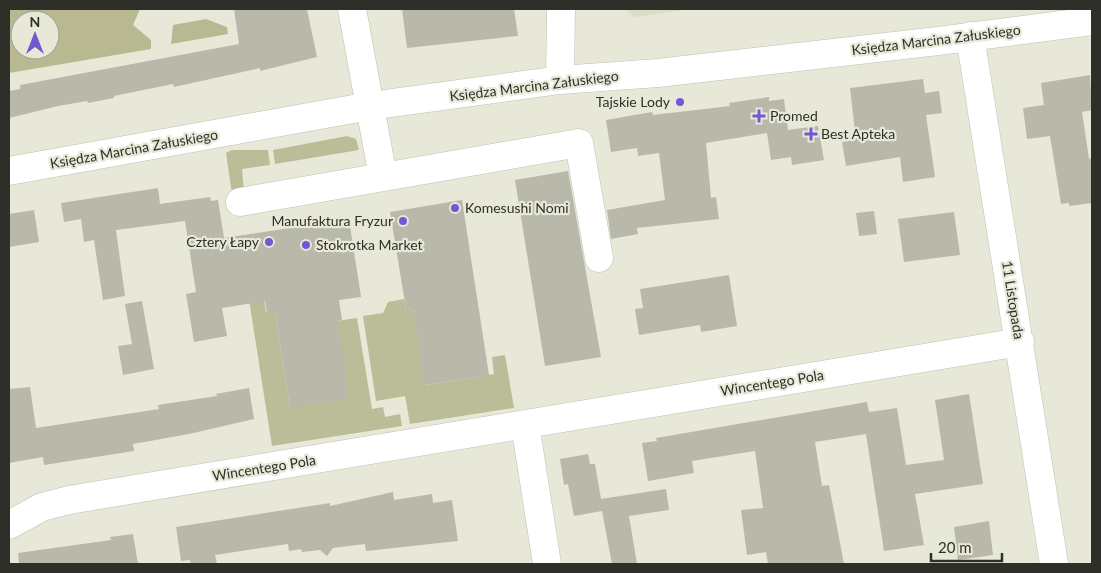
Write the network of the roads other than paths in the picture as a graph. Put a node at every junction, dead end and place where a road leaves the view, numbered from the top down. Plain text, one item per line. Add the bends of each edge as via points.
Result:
1 (352, 9) edge
2 (561, 9) edge
3 (1092, 21) edge
4 (970, 36) junction
5 (560, 80) junction
6 (370, 106) junction
7 (9, 171) edge
8 (383, 177) junction
9 (240, 202) dead end
10 (598, 258) dead end
11 (1020, 342) junction
12 (524, 424) junction
13 (9, 525) edge
14 (547, 564) edge
15 (1054, 564) edge

1 - 6 street
2 - 5 street
3 - 4 street, Księdza Marcina Załuskiego
4 - 5 street, Księdza Marcina Załuskiego via 658,73
4 - 11 street, 11 Listopada
5 - 6 street, Księdza Marcina Załuskiego
6 - 7 street, Księdza Marcina Załuskiego
6 - 8 street
8 - 9 street
8 - 10 street via 579,142
11 - 12 street, Wincentego Pola
11 - 15 street, 11 Listopada
12 - 13 street, Wincentego Pola via 69,500 42,507
12 - 14 street

